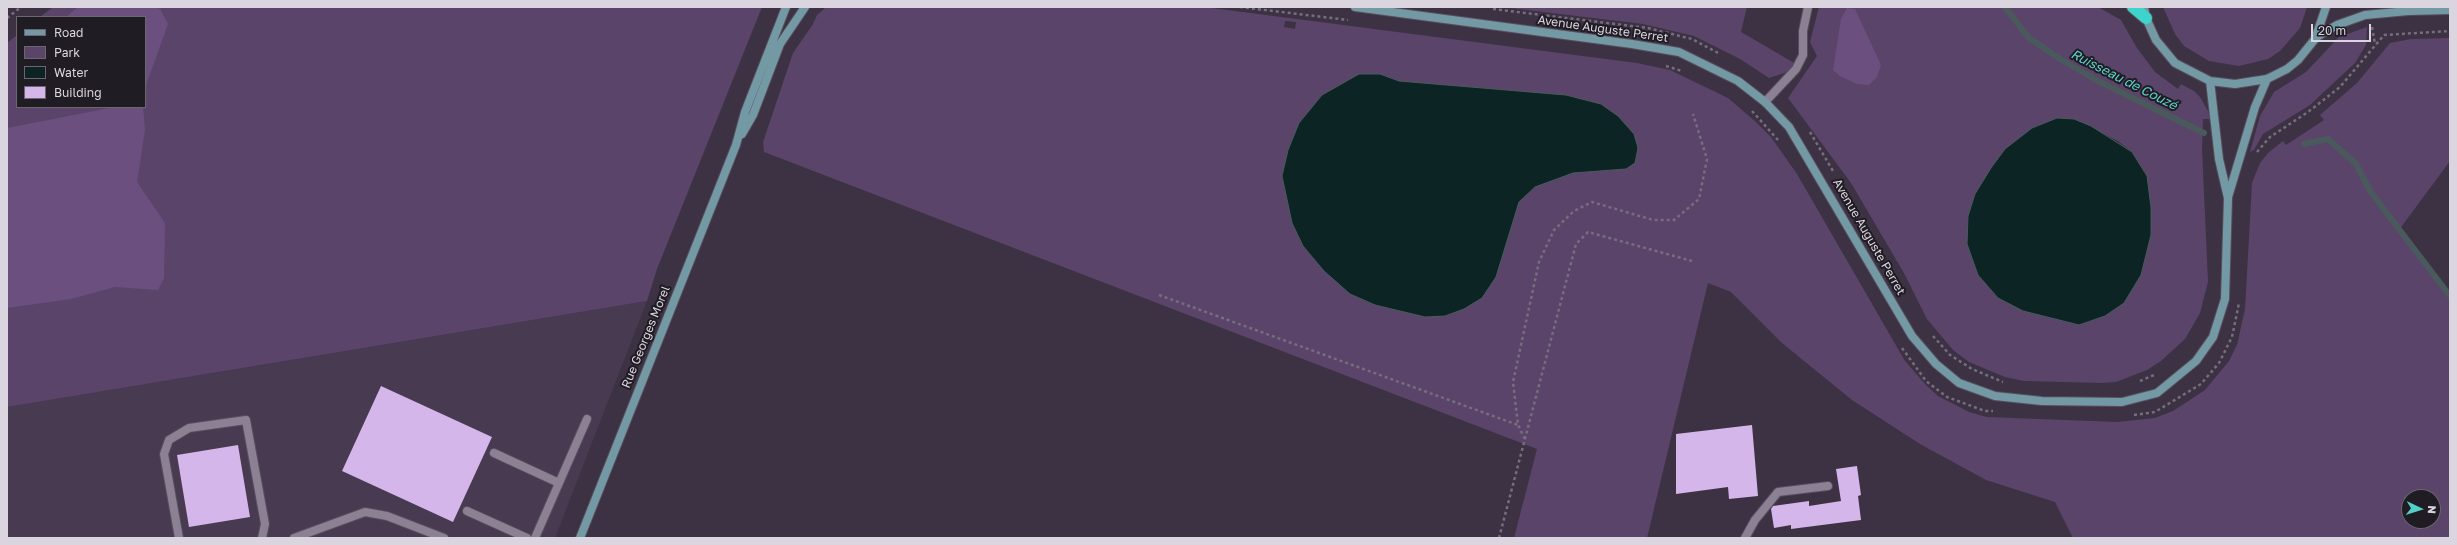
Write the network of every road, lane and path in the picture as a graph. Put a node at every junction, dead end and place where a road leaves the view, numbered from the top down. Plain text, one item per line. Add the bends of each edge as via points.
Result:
1 (21, 7) edge
2 (786, 7) edge
3 (805, 7) edge
4 (1355, 7) edge
5 (1808, 7) edge
6 (2133, 7) edge
7 (2326, 7) edge
8 (1489, 9) dead end
9 (2450, 10) edge
10 (2145, 12) edge
11 (7, 18) edge
12 (2450, 31) edge
13 (2315, 39) junction
14 (1725, 57) dead end
15 (2267, 79) junction
16 (2210, 81) junction
17 (1765, 102) junction
18 (1693, 114) dead end
19 (1808, 130) dead end
20 (736, 145) junction
21 (2241, 154) junction
22 (1836, 176) dead end
23 (2228, 198) junction
24 (1692, 261) dead end
25 (1159, 295) dead end
26 (1931, 334) dead end
27 (2158, 372) dead end
28 (2138, 382) dead end
29 (2011, 383) dead end
30 (587, 419) dead end
31 (1518, 425) junction
32 (1525, 439) junction
33 (494, 453) dead end
34 (559, 483) junction
35 (1828, 486) dead end
36 (466, 511) dead end
37 (178, 538) edge
38 (262, 538) edge
39 (294, 538) edge
40 (444, 538) edge
41 (527, 538) edge
42 (535, 538) edge
43 (580, 538) edge
44 (1500, 538) edge
45 (1745, 538) edge

1 - 11 path
2 - 20 street, Rue Georges Morel via 744,112
3 - 20 street, Rue Georges Morel via 780,44 753,115
4 - 17 street, Avenue Auguste Perret via 1679,52 1738,81
5 - 17 lane via 1803,31 1803,55 1796,69
6 - 10 highway
7 - 13 street
8 - 14 path via 1648,28 1692,39
9 - 13 street via 2365,15 2337,25
10 - 16 street via 2156,40 2167,55 2186,70
12 - 21 path via 2384,35 2353,73 2327,98 2270,137 2254,156
13 - 15 street via 2298,60
15 - 16 street via 2235,84
15 - 21 street, Avenue Auguste Perret via 2255,107
16 - 23 street, Avenue Auguste Perret via 2219,159
17 - 23 street, Avenue Auguste Perret via 1789,127 1814,165 1912,336 1936,364 1959,383 1995,396 2061,402 2122,402 2157,393 2178,377 2196,361 2213,337 2225,299
18 - 31 path via 1707,159 1699,199 1674,220 1653,220 1592,202 1574,211 1554,230 1539,262 1513,382
19 - 22 path
20 - 43 street, Rue Georges Morel
21 - 23 street, Avenue Auguste Perret
24 - 32 path via 1588,232 1576,244
25 - 31 path
26 - 29 path via 1950,355 1972,369
27 - 28 path
30 - 34 lane
31 - 32 path
32 - 44 path
33 - 34 lane
34 - 42 lane
35 - 45 lane via 1778,492 1755,520
36 - 41 lane
37 - 38 lane via 164,454 169,440 189,428 246,420 265,524
39 - 40 lane via 365,512 387,516

